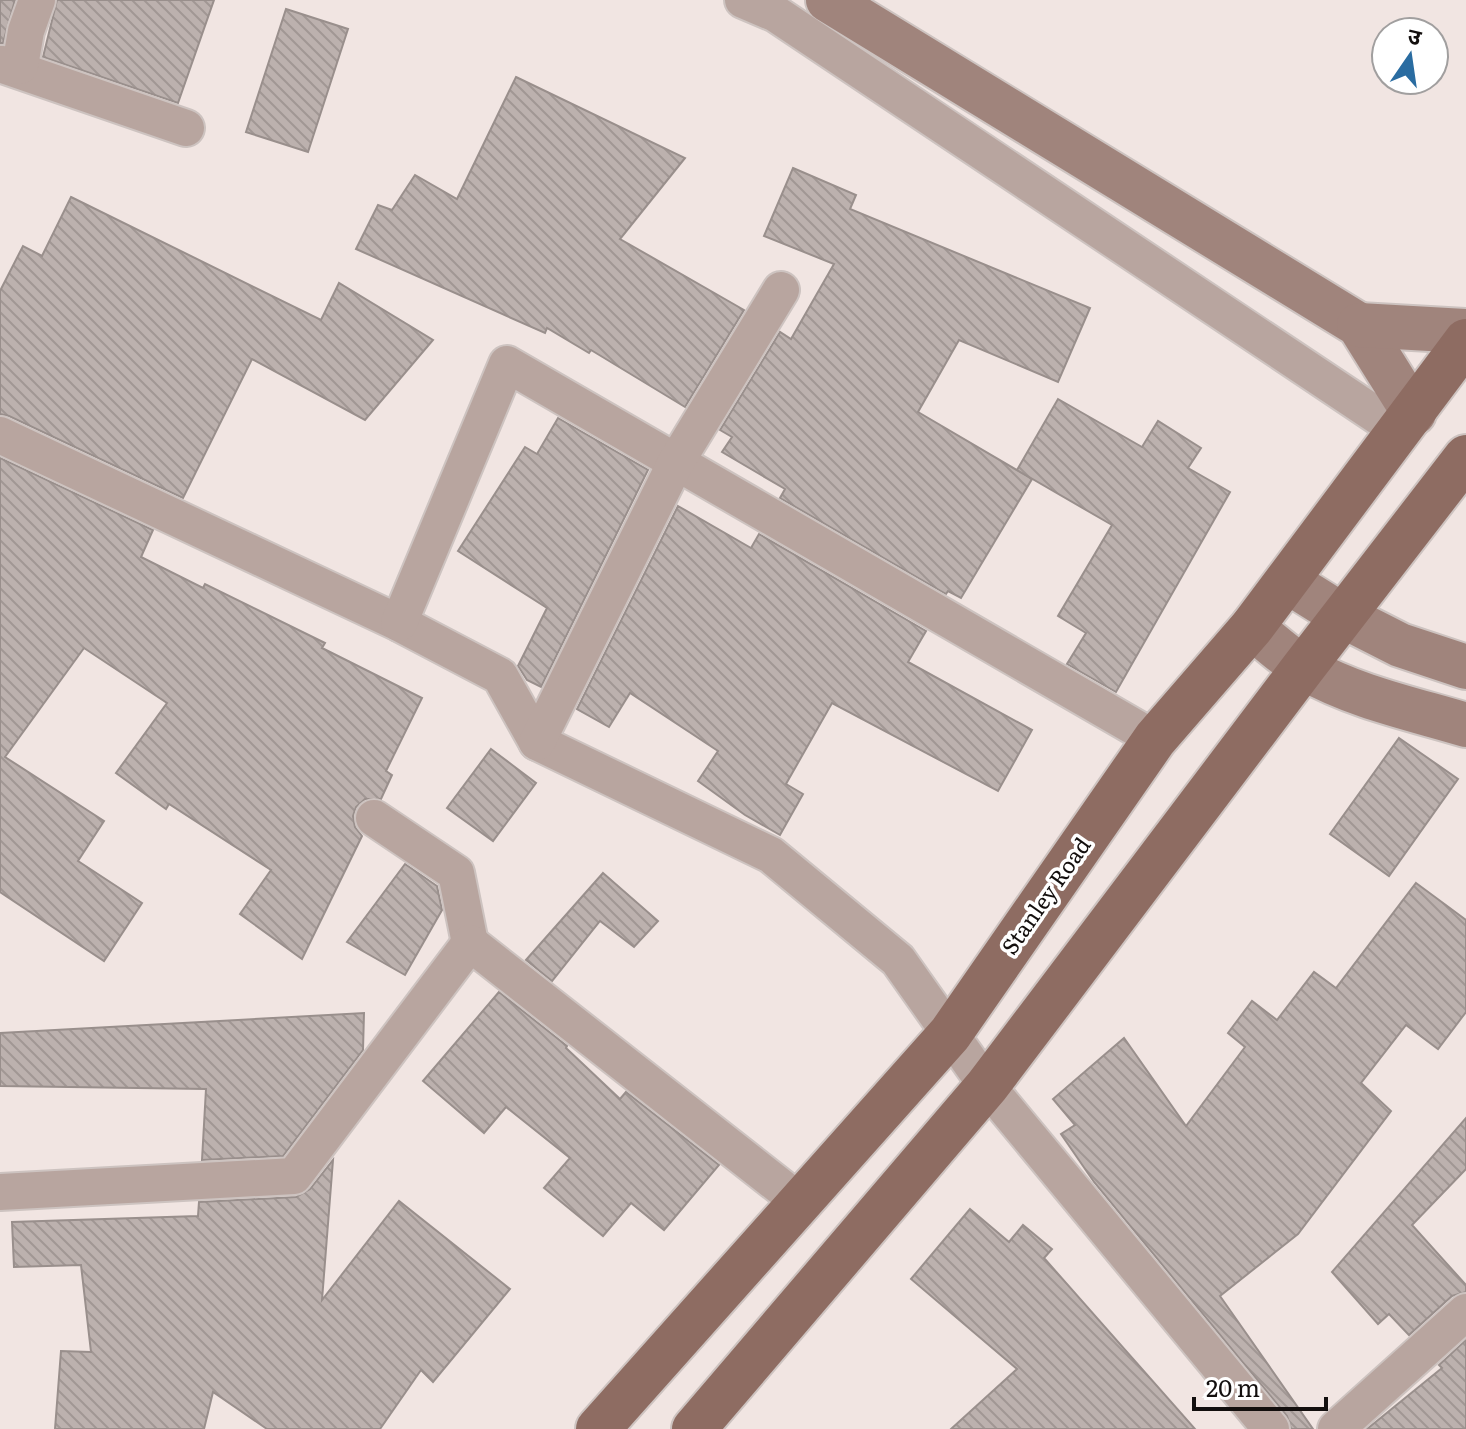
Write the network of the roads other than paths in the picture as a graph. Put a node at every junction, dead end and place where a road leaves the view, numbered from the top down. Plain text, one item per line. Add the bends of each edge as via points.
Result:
1 (37, 0) edge
2 (743, 0) edge
3 (828, 0) edge
4 (0, 64) edge
5 (186, 128) dead end
6 (781, 290) dead end
7 (1359, 325) junction
8 (1466, 331) edge
9 (1466, 341) edge
10 (1407, 422) junction
11 (0, 435) edge
12 (1466, 457) edge
13 (676, 462) junction
14 (1287, 581) junction
15 (1343, 616) junction
16 (399, 623) junction
17 (1252, 627) junction
18 (1466, 667) edge
19 (1303, 668) junction
20 (1466, 725) edge
21 (1155, 739) junction
22 (537, 742) junction
23 (374, 818) dead end
24 (470, 943) junction
25 (950, 1034) junction
26 (987, 1086) junction
27 (0, 1192) edge
28 (800, 1202) junction
29 (1466, 1312) edge
30 (598, 1429) edge
31 (694, 1429) edge
32 (1271, 1429) edge
33 (1336, 1429) edge

1 - 4 street via 20,66
2 - 10 street via 776,14
3 - 7 main road
4 - 5 street
6 - 13 street
7 - 8 main road
7 - 10 main road
9 - 10 main road, Stanley Road
10 - 14 main road, Stanley Road
11 - 16 street
12 - 15 main road
13 - 16 street via 507,364
13 - 21 street
13 - 22 street
14 - 15 main road
14 - 17 main road, Stanley Road
15 - 18 main road via 1400,645
15 - 19 main road
16 - 22 street via 500,676
17 - 19 main road
17 - 21 main road, Stanley Road
19 - 20 main road via 1351,691
19 - 26 main road
21 - 25 main road, Stanley Road
22 - 25 street via 771,855 898,960
23 - 24 street via 456,873
24 - 27 street via 294,1176
24 - 28 street
25 - 26 street
25 - 28 main road, Stanley Road
26 - 31 main road
26 - 32 street
28 - 30 main road, Stanley Road
29 - 33 street

